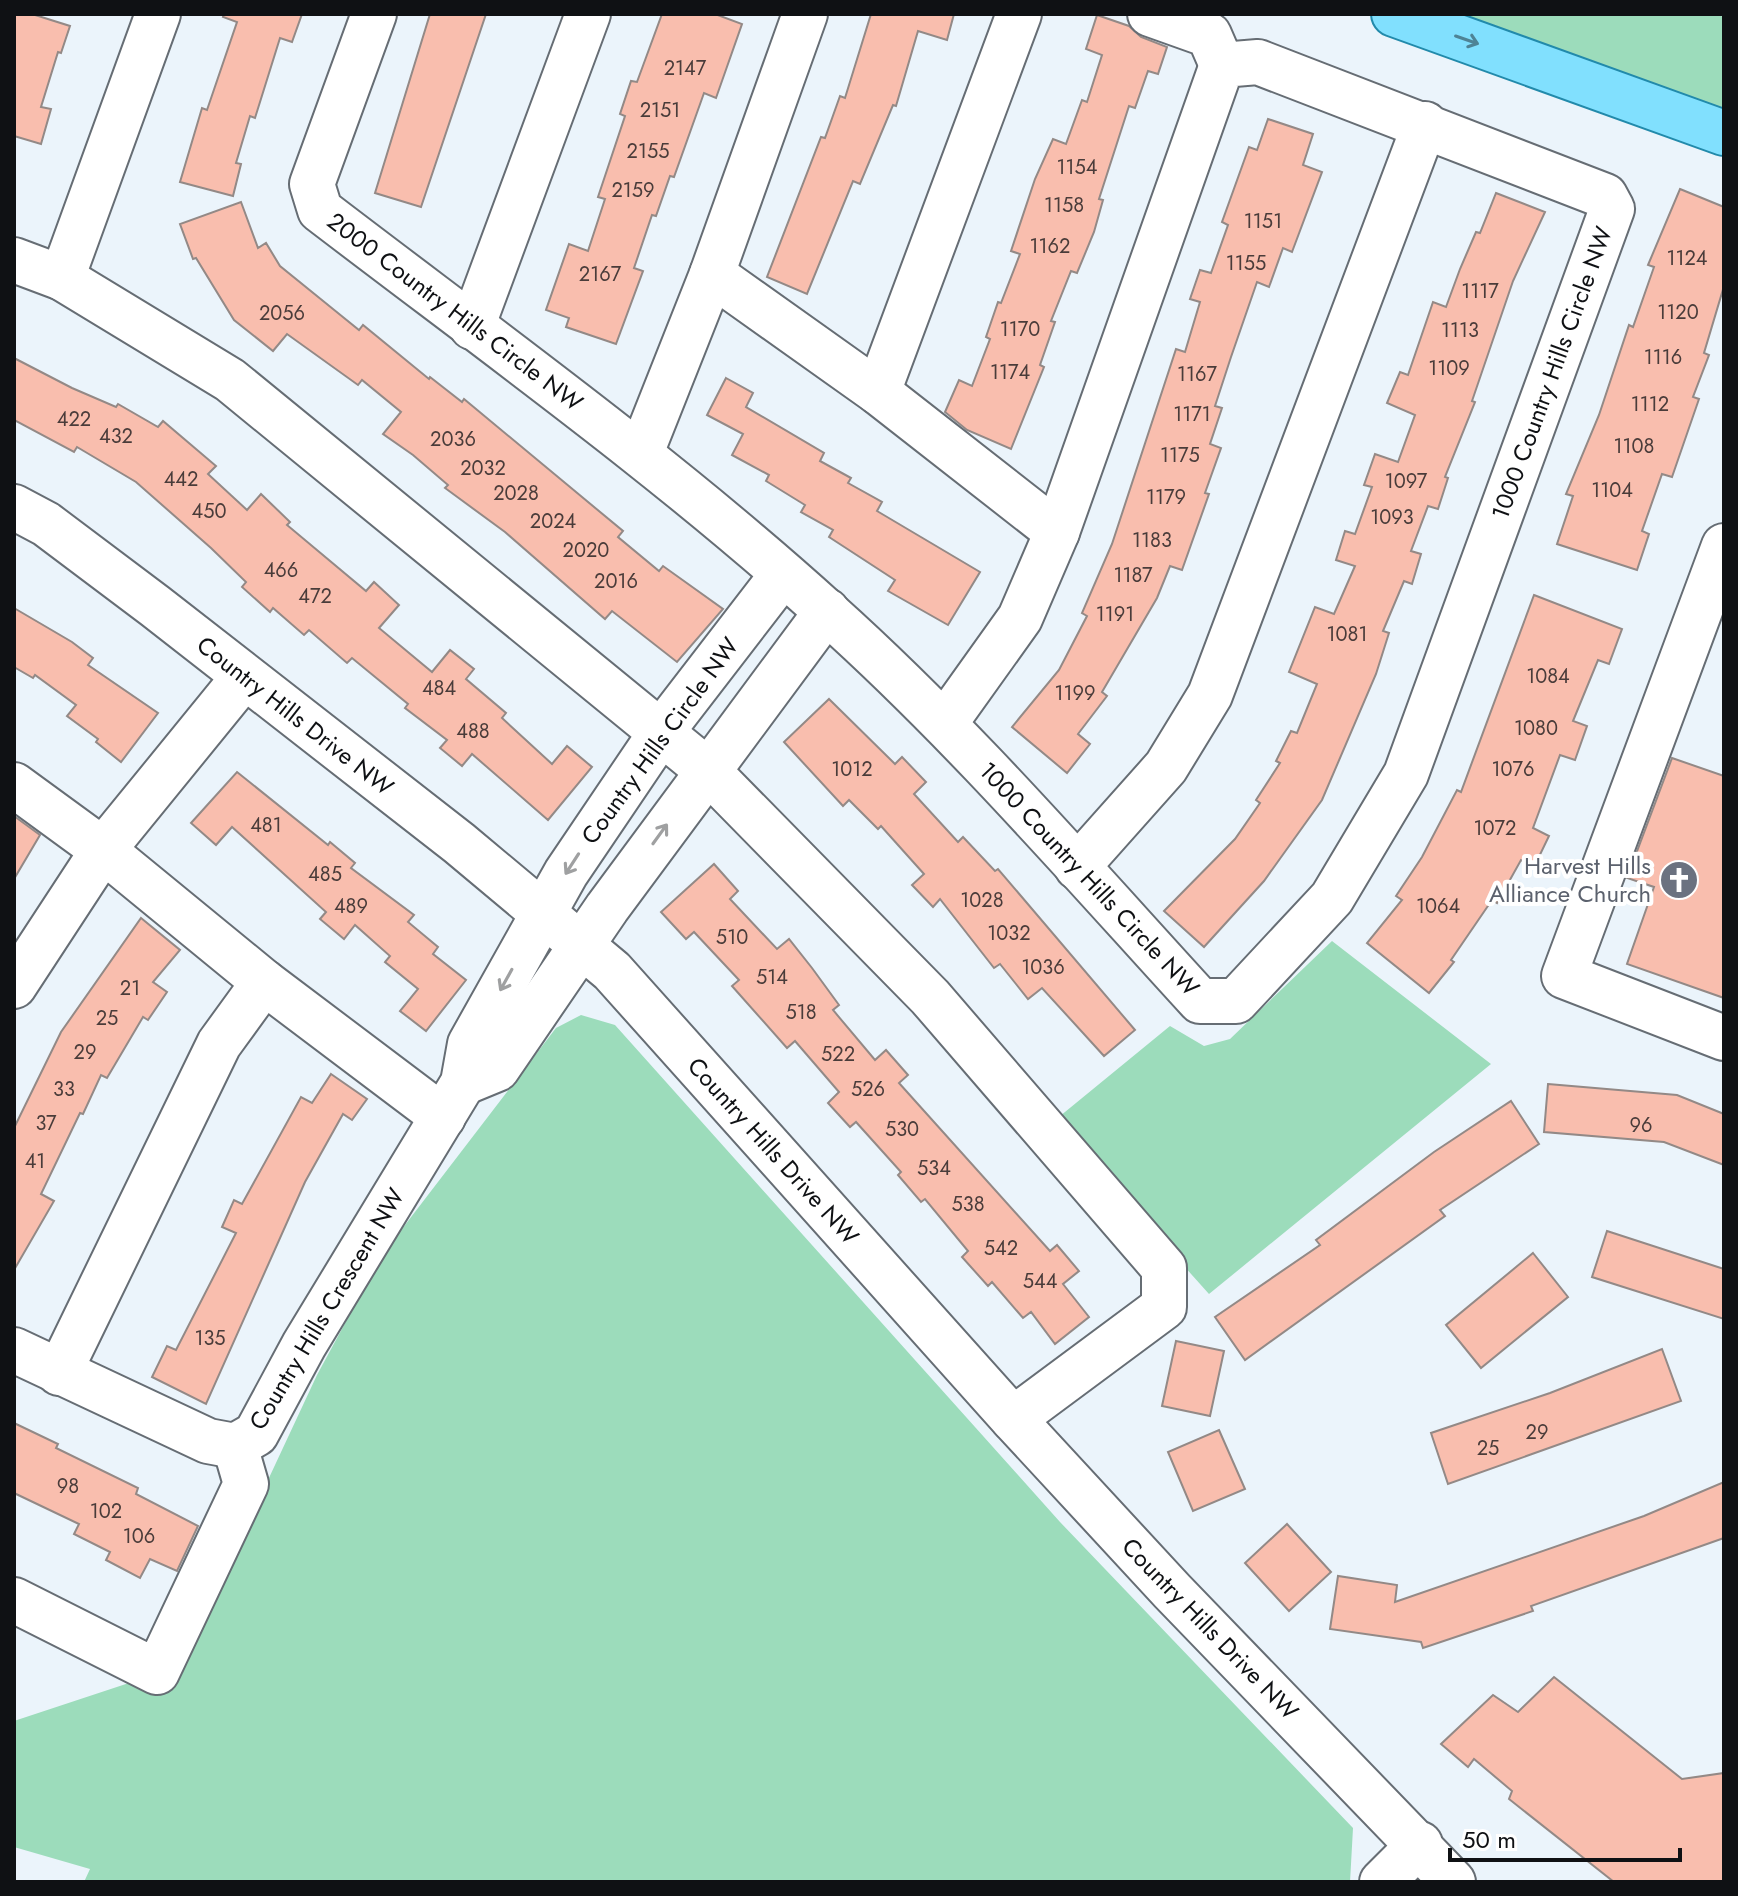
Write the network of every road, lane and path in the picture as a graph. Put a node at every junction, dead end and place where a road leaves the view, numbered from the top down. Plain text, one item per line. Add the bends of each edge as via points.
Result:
1 (158, 14) edge
2 (374, 14) edge
3 (588, 14) edge
4 (805, 14) edge
5 (1019, 14) edge
6 (1150, 14) edge
7 (1394, 14) edge
8 (1222, 65) junction
9 (1425, 124) junction
10 (1724, 133) edge
11 (14, 260) edge
12 (712, 274) junction
13 (62, 278) junction
14 (472, 327) junction
15 (878, 392) junction
16 (641, 453) junction
17 (14, 507) edge
18 (1057, 532) junction
19 (1724, 546) edge
20 (783, 574) junction
21 (827, 611) junction
22 (244, 677) junction
23 (945, 723) junction
24 (662, 731) junction
25 (707, 770) junction
26 (14, 785) edge
27 (103, 850) junction
28 (1077, 867) junction
29 (544, 912) junction
30 (583, 944) junction
31 (264, 982) junction
32 (14, 986) edge
33 (1724, 1038) edge
34 (453, 1100) junction
35 (14, 1350) edge
36 (59, 1373) junction
37 (1013, 1419) junction
38 (235, 1446) junction
39 (14, 1600) edge
40 (1420, 1844) junction
41 (1382, 1882) edge
42 (1453, 1882) edge

1 - 13 street
2 - 14 street, 2000 Country Hills Circle NW via 312,184 320,210
3 - 14 street
4 - 12 street
5 - 15 street
6 - 8 street via 1209,35
7 -> 10 main road
8 - 9 street, 1000 Country Hills Circle NW via 1258,62
8 - 18 street
9 - 28 street via 1210,695 1166,767
9 - 28 street, 1000 Country Hills Circle NW via 1589,187 1605,196 1612,209 1406,774 1332,898 1236,1001 1200,1001
11 - 13 street
12 - 15 street
12 - 16 street
13 - 24 street via 230,380
14 - 16 street, 2000 Country Hills Circle NW
15 - 18 street
16 - 20 street, 2000 Country Hills Circle NW
17 - 22 street, Country Hills Drive NW via 58,533
18 - 23 street via 1020,618
19 - 33 street via 1564,976
20 - 21 street, 2000 Country Hills Circle NW
20 - 24 street, Country Hills Circle NW
21 - 23 street, 1000 Country Hills Circle NW
21 - 25 street
22 - 27 street
22 - 29 street, Country Hills Drive NW
23 - 28 street, 1000 Country Hills Circle NW
24 - 25 street
24 -> 29 street, Country Hills Circle NW
30 -> 25 street
25 - 37 street via 930,997 1164,1268 1164,1307
26 - 27 street
27 - 31 street
27 - 32 street
29 - 30 street, Country Hills Drive NW
29 -> 34 street, Country Hills Crescent NW via 470,1044
30 - 34 street via 497,1069
30 - 37 street, Country Hills Drive NW
31 - 34 street
31 - 36 street via 219,1044
34 - 38 street, Country Hills Crescent NW via 256,1434
35 - 36 street, Country Hills Crescent NW
36 - 38 street, Country Hills Crescent NW via 208,1441
37 - 40 street, Country Hills Drive NW via 1172,1591
38 - 39 street via 246,1484 157,1672
40 - 41 street
40 - 42 street, Country Hills Drive NW

